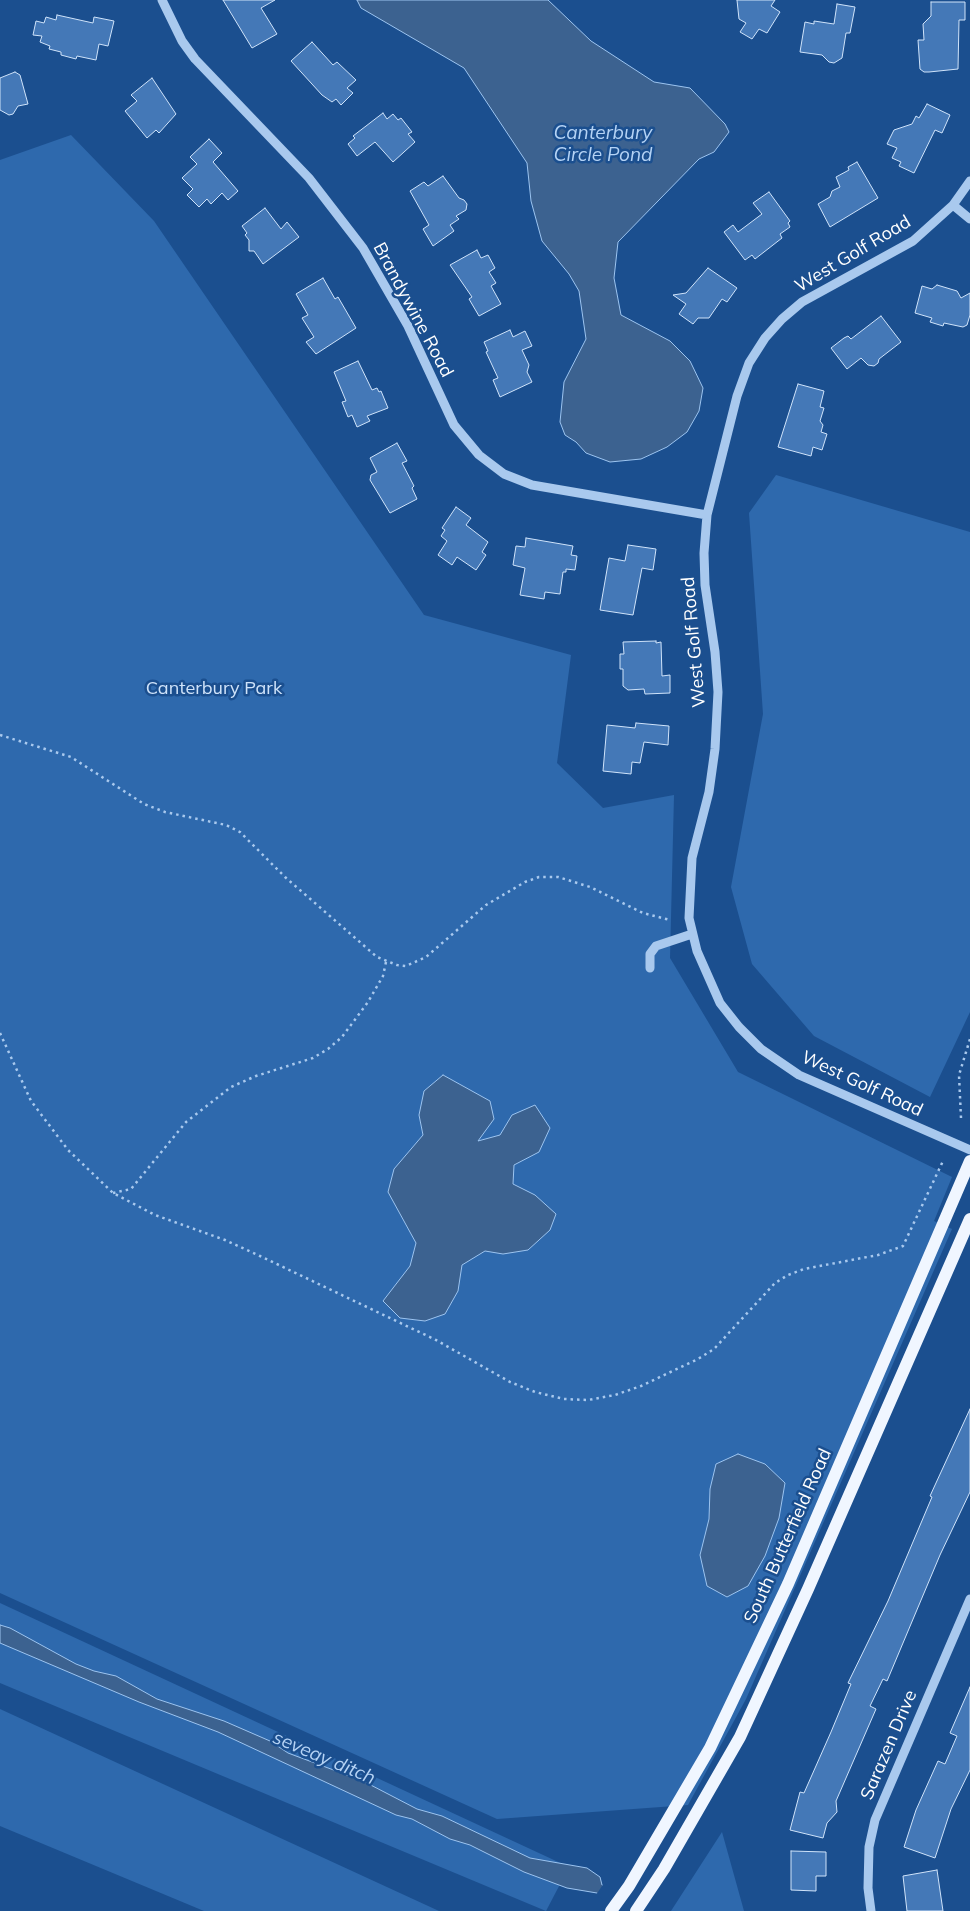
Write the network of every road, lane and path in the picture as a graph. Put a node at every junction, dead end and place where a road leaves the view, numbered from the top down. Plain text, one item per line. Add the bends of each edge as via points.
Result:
1 (162, 0) edge
2 (970, 181) edge
3 (953, 205) junction
4 (970, 219) edge
5 (707, 515) junction
6 (0, 736) edge
7 (670, 920) dead end
8 (692, 934) junction
9 (386, 962) junction
10 (650, 968) dead end
11 (0, 1033) edge
12 (970, 1039) edge
13 (961, 1118) dead end
14 (970, 1150) edge
15 (943, 1161) dead end
16 (970, 1161) edge
17 (113, 1193) junction
18 (970, 1219) edge
19 (970, 1599) edge
20 (638, 1908) edge
21 (612, 1910) edge
22 (872, 1911) edge

1 - 5 street, Brandywine Road via 182,41 195,59 309,178 363,248 408,326 454,426 479,455 504,474 532,485
2 - 3 street, West Golf Road
3 - 4 street
3 - 5 street, West Golf Road via 913,241 802,302 765,338 749,364 737,396
5 - 8 street, West Golf Road via 705,585 718,692 709,792 690,876
6 - 9 path via 71,757 144,804 165,812 226,825 240,832 299,889
7 - 9 path via 643,913 572,881 540,877 486,905 426,957 406,966
8 - 10 street via 656,946 650,954
8 - 14 street, West Golf Road via 720,1003 761,1049 799,1075
9 - 17 path via 383,976 368,1002 342,1037 328,1049 313,1058 231,1087 186,1122 130,1189
11 - 17 path via 30,1101 68,1150
12 - 13 path via 959,1075
15 - 17 path via 903,1246 878,1255 788,1275 775,1283 720,1343 698,1359 641,1386 588,1400 564,1399 510,1382 416,1330 225,1240 155,1215
16 - 21 main road, South Butterfield Road via 788,1584 710,1748
18 - 20 main road via 740,1737
19 - 22 street, Sarazen Drive via 875,1820 869,1847 868,1888

